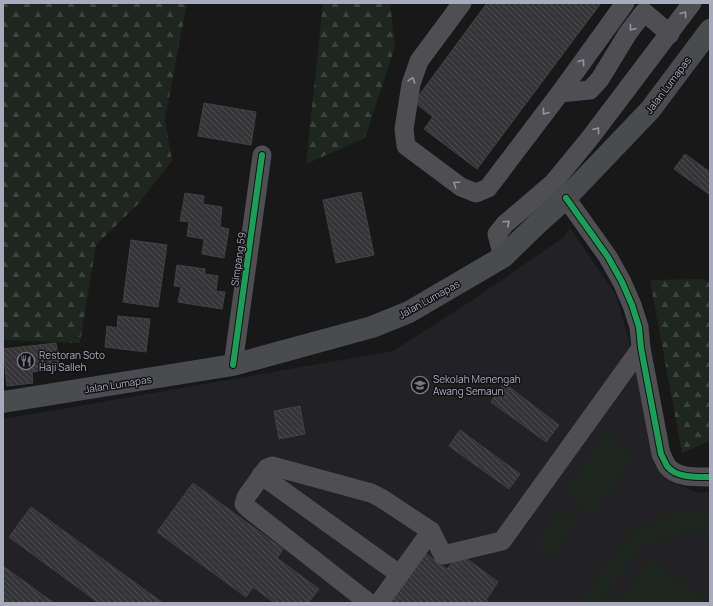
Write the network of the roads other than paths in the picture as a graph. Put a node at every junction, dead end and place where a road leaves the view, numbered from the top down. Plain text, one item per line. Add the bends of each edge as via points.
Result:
1 (462, 3) edge
2 (625, 3) edge
3 (692, 3) edge
4 (648, 8) edge
5 (710, 30) edge
6 (670, 34) junction
7 (560, 93) junction
8 (262, 154) dead end
9 (566, 198) junction
10 (503, 257) junction
11 (641, 348) junction
12 (233, 365) junction
13 (3, 402) edge
14 (261, 475) junction
15 (710, 477) edge
16 (431, 531) junction
17 (399, 574) junction
18 (369, 603) edge
19 (379, 603) edge

7 -> 1 street via 488,188 476,193 461,187 406,146 405,122 411,84 419,61
7 -> 2 street
6 -> 3 street
4 - 6 street
4 -> 7 street via 628,33 600,80 590,90
5 - 9 main road, Jalan Lumapas via 650,110
10 -> 6 street via 497,234 505,224 553,184
8 - 12 street, Simpang 59
9 - 10 main road, Jalan Lumapas
9 - 11 street via 608,257 622,282 639,327
10 - 12 main road, Jalan Lumapas via 409,312 372,327
11 - 15 street via 661,454 668,467 680,475
11 - 16 street via 502,541 443,555
12 - 13 main road, Jalan Lumapas
14 - 16 street via 272,466 371,493
14 - 17 street
14 - 18 street via 246,497 244,504 249,510
16 - 17 street
17 - 19 street

